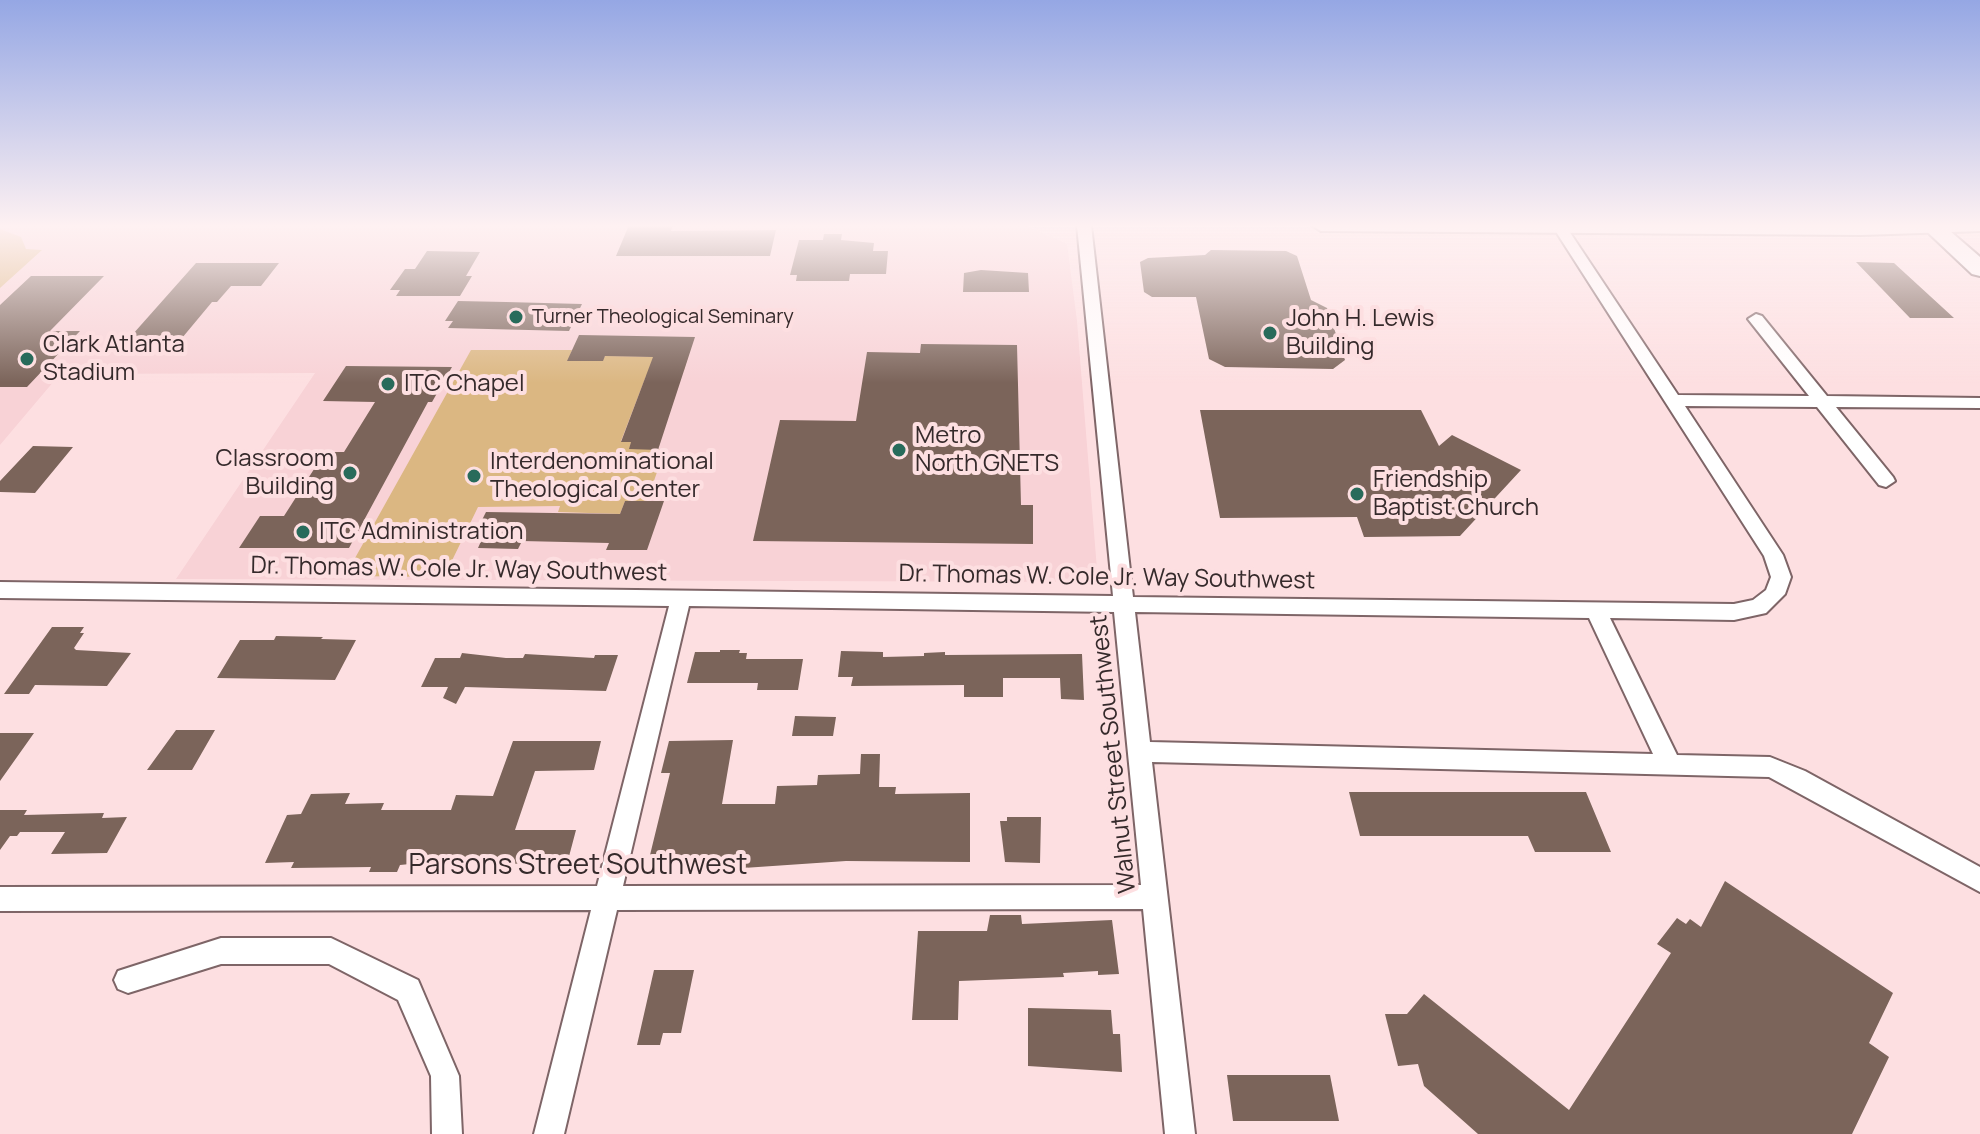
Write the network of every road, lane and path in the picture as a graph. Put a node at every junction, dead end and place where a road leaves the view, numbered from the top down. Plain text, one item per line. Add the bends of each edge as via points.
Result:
1 (1090, 278) edge
2 (1593, 278) edge
3 (1756, 319) dead end
4 (1673, 400) junction
5 (1823, 402) junction
6 (1980, 403) edge
7 (1886, 481) dead end
8 (0, 590) edge
9 (681, 599) junction
10 (1124, 604) junction
11 (1596, 610) junction
12 (1140, 752) junction
13 (1669, 763) junction
14 (1980, 880) edge
15 (1156, 897) junction
16 (608, 898) junction
17 (3, 904) edge
18 (128, 980) dead end
19 (447, 1134) edge
20 (549, 1134) edge
21 (1180, 1134) edge

1 - 10 street, Walnut Street Southwest
2 - 4 street, Dr. Thomas W. Cole Jr. Way Southwest
3 - 5 street
4 - 5 street
4 - 11 street, Dr. Thomas W. Cole Jr. Way Southwest via 1773,555 1781,577 1775,594 1759,607 1734,612
5 - 6 street
5 - 7 street
8 - 9 street, Dr. Thomas W. Cole Jr. Way Southwest
9 - 10 street, Dr. Thomas W. Cole Jr. Way Southwest
9 - 16 street
10 - 11 street, Dr. Thomas W. Cole Jr. Way Southwest
10 - 12 street, Walnut Street Southwest
11 - 13 street
12 - 13 street
12 - 15 street, Walnut Street Southwest
13 - 14 street via 1770,767
15 - 16 street, Parsons Street Southwest
15 - 21 street, Walnut Street Southwest
16 - 17 street, Parsons Street Southwest
16 - 20 street
18 - 19 street via 221,951 331,951 408,990 445,1076

